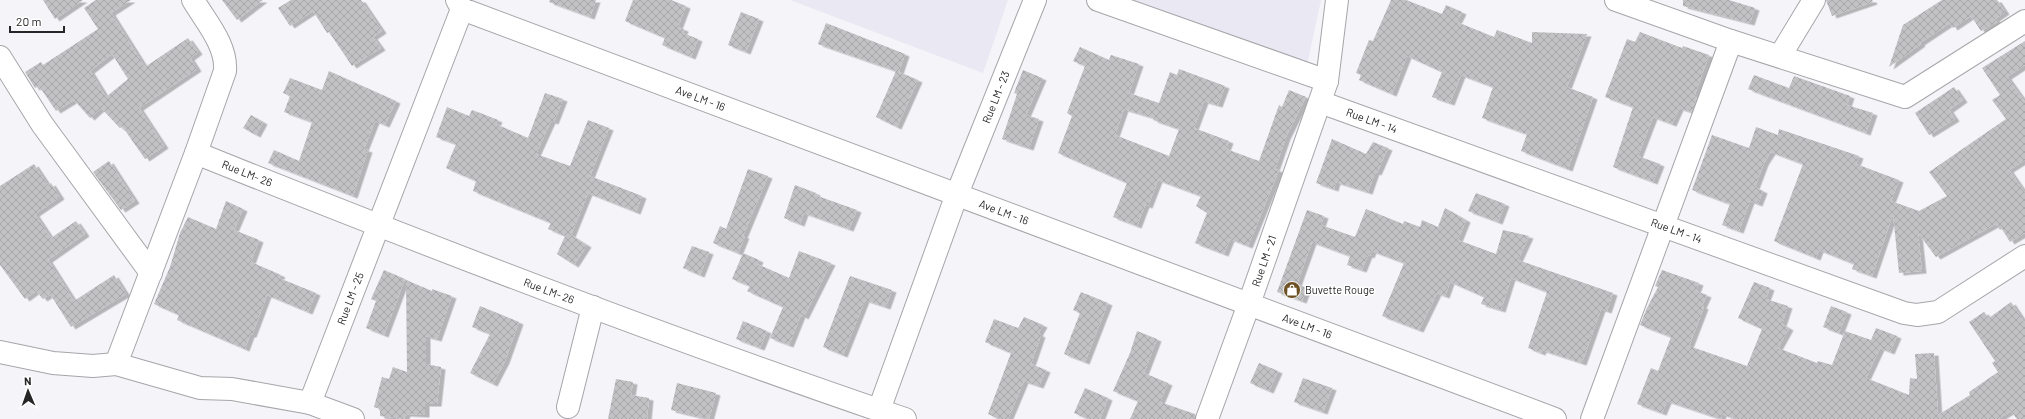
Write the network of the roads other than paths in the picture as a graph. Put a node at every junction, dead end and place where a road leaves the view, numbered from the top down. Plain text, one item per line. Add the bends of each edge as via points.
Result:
1 (193, 0) edge
2 (1035, 0) edge
3 (1098, 0) edge
4 (1337, 0) edge
5 (1616, 0) edge
6 (1814, 0) edge
7 (460, 4) edge
8 (2025, 20) edge
9 (1731, 41) junction
10 (1780, 56) junction
11 (0, 57) edge
12 (1327, 81) junction
13 (1320, 102) junction
14 (196, 153) junction
15 (957, 194) junction
16 (380, 226) junction
17 (1662, 226) junction
18 (2025, 256) edge
19 (151, 272) junction
20 (1249, 304) junction
21 (594, 307) junction
22 (0, 352) edge
23 (116, 364) junction
24 (310, 403) junction
25 (568, 407) dead end
26 (879, 410) junction
27 (353, 419) edge
28 (905, 419) edge
29 (1207, 419) edge
30 (1555, 419) edge
31 (1592, 419) edge

1 - 14 street via 223,49 226,60 225,71
2 - 15 street, Rue LM - 23
3 - 12 street
4 - 12 street, Rue LM - 21
5 - 9 street
6 - 10 street
7 - 15 street, Ave LM - 16
7 - 16 street, Rue LM - 25
8 - 10 street via 1905,97
9 - 10 street
9 - 17 street
11 - 19 street via 42,124
12 - 13 street, Rue LM - 21
13 - 17 street, Rue LM - 14
13 - 20 street, Rue LM - 21
14 - 16 street, Rue LM- 26
14 - 19 street
15 - 20 street, Ave LM - 16
15 - 26 street, Rue LM - 23
16 - 21 street, Rue LM- 26
16 - 24 street, Rue LM - 25
17 - 18 street, Rue LM - 14 via 1904,313 1917,315 1938,312
17 - 31 street
19 - 23 street
20 - 29 street, Rue LM - 21
20 - 30 street, Ave LM - 16
21 - 25 street
21 - 26 street, Rue LM- 26
22 - 23 street via 60,364
23 - 24 street via 200,388 232,389
24 - 27 street
26 - 28 street, Rue LM- 26

